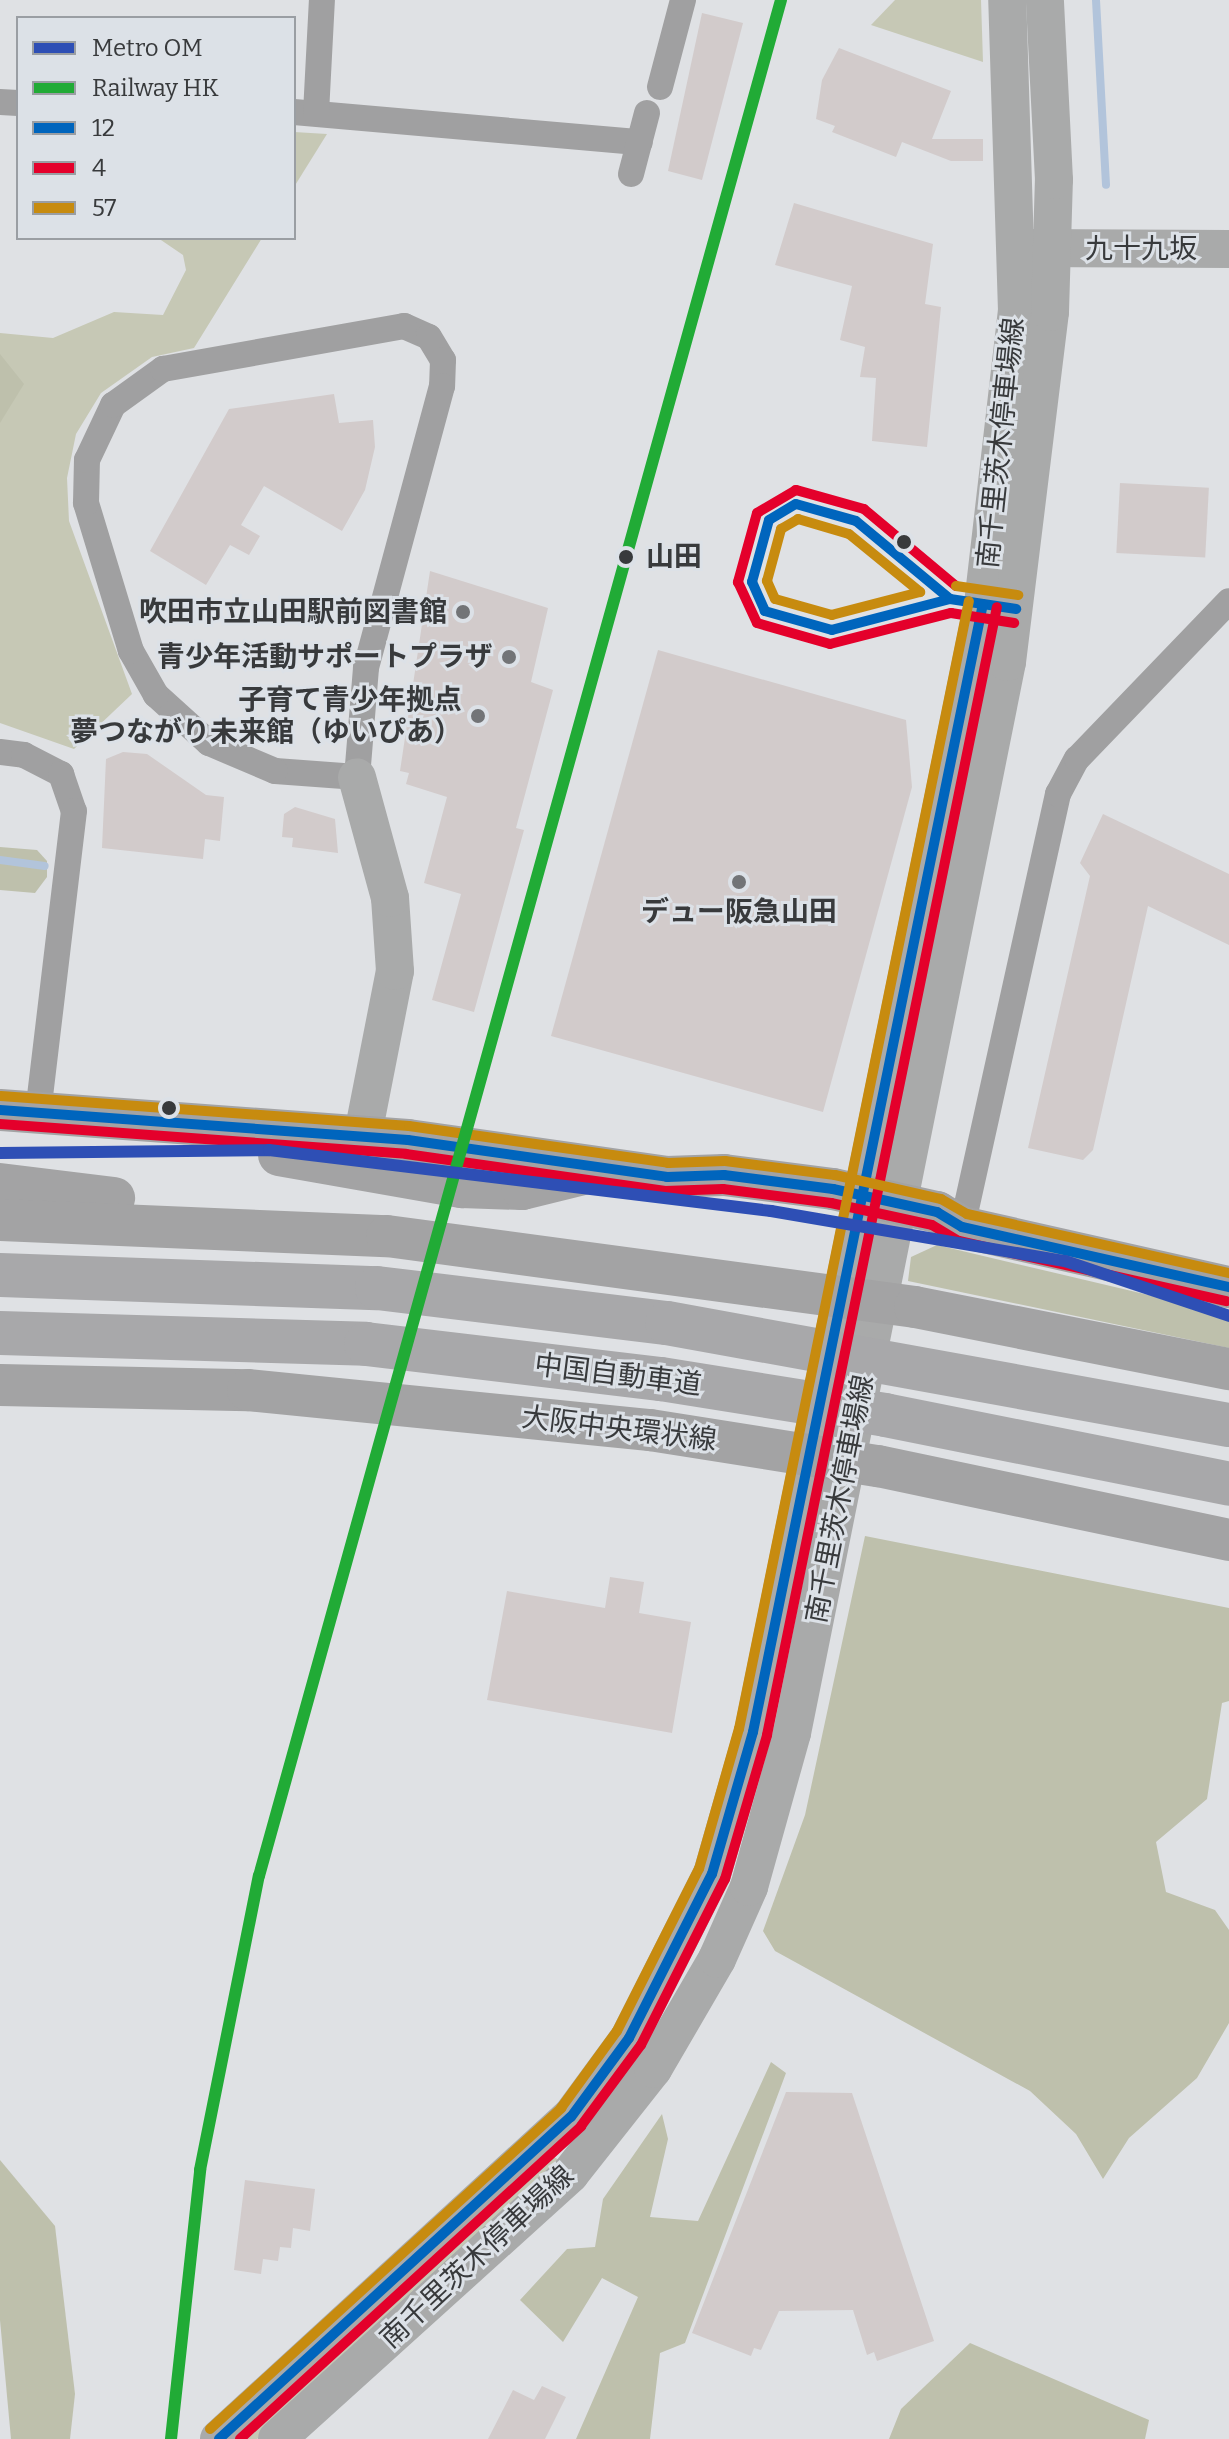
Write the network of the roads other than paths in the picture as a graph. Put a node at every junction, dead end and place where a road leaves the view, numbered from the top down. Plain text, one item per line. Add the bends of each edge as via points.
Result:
1 (322, 0) edge
2 (683, 0) edge
3 (1007, 0) edge
4 (1045, 0) edge
5 (660, 87) dead end
6 (305, 112) edge
7 (647, 113) dead end
8 (640, 142) junction
9 (631, 174) dead end
10 (1034, 248) junction
11 (1229, 249) edge
12 (1229, 601) edge
13 (0, 752) edge
14 (357, 777) junction
15 (19, 1113) edge
16 (165, 1126) junction
17 (362, 1139) junction
18 (327, 1165) junction
19 (617, 1170) junction
20 (0, 1184) edge
21 (880, 1203) junction
22 (0, 1220) edge
23 (962, 1227) junction
24 (343, 1231) junction
25 (869, 1266) junction
26 (0, 1275) edge
27 (1229, 1287) edge
28 (0, 1333) edge
29 (1229, 1369) edge
30 (0, 1385) edge
31 (150, 1386) junction
32 (0, 1407) edge
33 (1229, 1425) edge
34 (1229, 1484) edge
35 (1229, 1540) edge
36 (219, 2439) edge
37 (277, 2439) edge

1 - 6 street
2 - 5 street
3 - 10 main road, 南千里茨木停車場線
4 - 10 main road, 南千里茨木停車場線
6 - 8 street
7 - 8 street
8 - 9 street
10 - 11 main road, 九十九坂
10 - 21 main road, 南千里茨木停車場線 via 1042,413 1007,662
12 - 23 street via 1077,759 1058,794
13 - 15 street via 24,755 61,774 74,811
14 - 14 street via 275,771 209,743 156,695 131,651 86,503 87,460 113,405 163,369 404,326 429,337 443,360 442,386 366,668
14 - 17 main road via 390,898 395,971
15 - 16 main road
16 - 17 main road
16 - 18 main road
17 - 18 main road via 345,1159
17 - 19 main road via 502,1150
18 - 19 main road via 447,1186 522,1189
19 - 21 main road via 740,1177 833,1189
20 - 24 main road
21 - 23 main road via 937,1212
21 - 25 main road, 南千里茨木停車場線
22 - 24 main road
23 - 27 main road
24 - 29 main road via 899,1305
25 - 36 main road, 南千里茨木停車場線 via 800,1515 753,1732 712,1874 629,2038 540,2150
25 - 37 main road, 南千里茨木停車場線 via 838,1518 792,1733 749,1887 717,1959 653,2069 570,2174
26 - 33 highway, 中国自動車道 via 377,1288 667,1323
28 - 34 highway, 中国自動車道 via 366,1344 661,1379 885,1415
30 - 31 main road, 大阪中央環状線
31 - 32 main road
31 - 35 main road, 大阪中央環状線 via 342,1396 650,1430 878,1466

